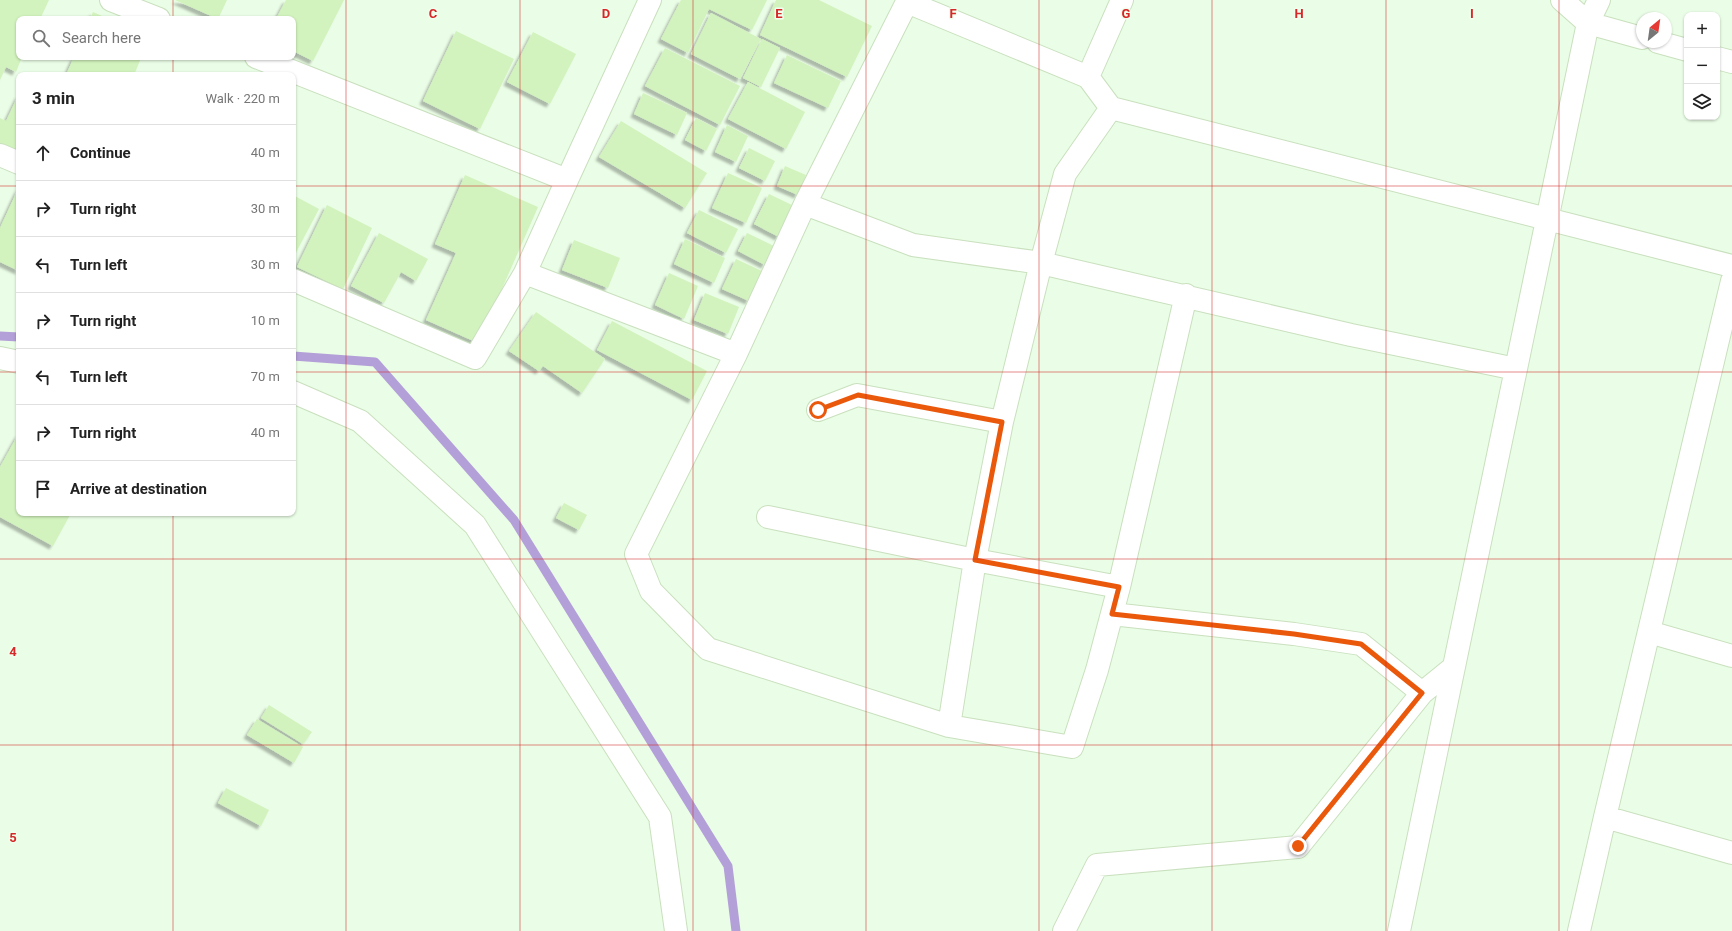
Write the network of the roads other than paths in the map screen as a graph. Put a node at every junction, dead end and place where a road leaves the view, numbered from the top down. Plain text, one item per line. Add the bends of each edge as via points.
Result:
1 (111, 0) edge
2 (650, 0) edge
3 (1122, 0) edge
4 (1562, 0) edge
5 (1599, 0) edge
6 (907, 1) edge
7 (151, 16) edge
8 (1588, 23) junction
9 (1636, 36) edge
10 (1672, 46) edge
11 (1684, 49) edge
12 (1720, 59) edge
13 (264, 60) edge
14 (1732, 62) edge
15 (294, 72) edge
16 (296, 73) edge
17 (1088, 77) junction
18 (1111, 108) junction
19 (0, 155) edge
20 (16, 162) edge
21 (567, 180) junction
22 (805, 204) junction
23 (1548, 218) junction
24 (1041, 263) junction
25 (1732, 266) edge
26 (525, 273) junction
27 (1732, 280) edge
28 (296, 281) edge
29 (1186, 295) junction
30 (736, 354) junction
31 (0, 358) edge
32 (16, 361) edge
33 (1516, 369) junction
34 (296, 393) edge
35 (818, 410) dead end
36 (1002, 422) junction
37 (768, 517) dead end
38 (975, 560) junction
39 (1119, 587) junction
40 (1112, 614) junction
41 (1649, 632) junction
42 (1732, 656) edge
43 (1454, 667) junction
44 (1422, 693) junction
45 (949, 726) junction
46 (1605, 817) junction
47 (1732, 854) edge
48 (676, 931) edge
49 (1064, 931) edge
50 (1399, 931) edge
51 (1580, 931) edge

1 - 7 street
2 - 21 street
3 - 17 street
4 - 8 street
5 - 8 street
6 - 17 street
6 - 22 street
8 - 9 street
8 - 23 street
10 - 11 street
12 - 14 street
13 - 15 street
16 - 21 street
17 - 18 street
18 - 23 street
18 - 24 street via 1065,174
19 - 20 street
21 - 26 street
22 - 24 street via 913,246
22 - 30 street
23 - 25 street
23 - 33 street
24 - 29 street
24 - 36 street
26 - 28 street via 474,358
26 - 30 street
27 - 41 street
29 - 33 street via 1351,335
29 - 39 street
30 - 45 street via 636,554 651,591 708,650
31 - 32 street
33 - 43 street
34 - 48 street via 360,421 474,525 660,817
35 - 36 street via 858,395
36 - 38 street
37 - 38 street
38 - 39 street
38 - 45 street
39 - 40 street
40 - 44 street via 1361,644
40 - 45 street via 1072,747
41 - 42 street
41 - 46 street
43 - 44 street
43 - 50 street
44 - 49 street via 1298,846 1097,865
46 - 47 street
46 - 51 street

